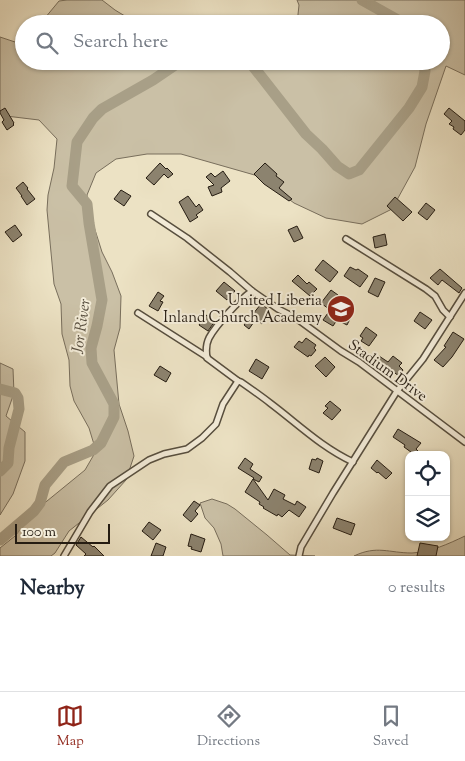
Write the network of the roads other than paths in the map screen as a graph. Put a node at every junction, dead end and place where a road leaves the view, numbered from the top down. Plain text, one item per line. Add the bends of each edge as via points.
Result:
1 (151, 214) dead end
2 (346, 239) dead end
3 (252, 291) junction
4 (465, 293) edge
5 (138, 313) dead end
6 (450, 317) junction
7 (207, 358) junction
8 (238, 381) junction
9 (397, 391) junction
10 (465, 442) edge
11 (352, 462) junction
12 (64, 556) edge
13 (299, 556) edge

1 - 3 street, Stadium Drive via 187,238
2 - 6 street via 436,296
3 - 7 street via 242,297 208,339
3 - 9 street, Stadium Drive via 296,318
4 - 6 street
5 - 7 street
6 - 9 street via 423,360
7 - 8 street
8 - 11 street via 336,455
8 - 12 street via 223,404 216,424 202,438 187,449 149,460 110,486
9 - 10 street, Stadium Drive
9 - 11 street
11 - 13 street via 301,547

